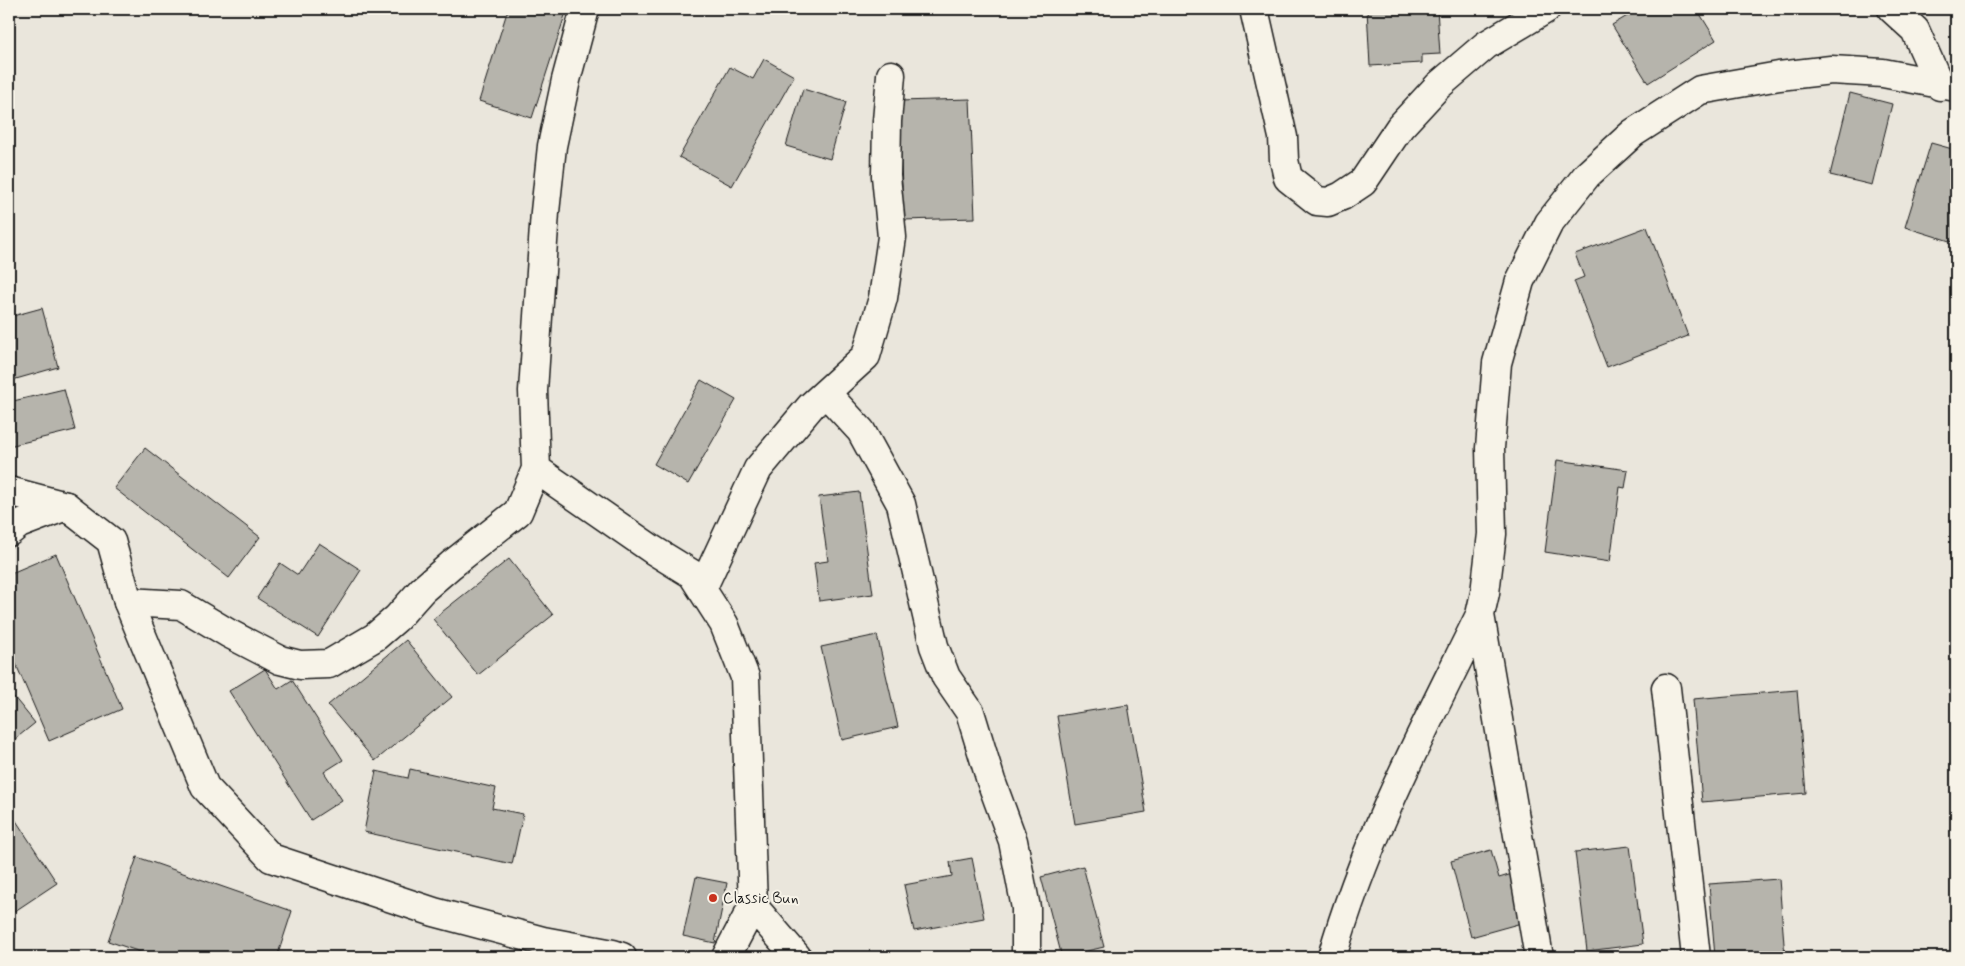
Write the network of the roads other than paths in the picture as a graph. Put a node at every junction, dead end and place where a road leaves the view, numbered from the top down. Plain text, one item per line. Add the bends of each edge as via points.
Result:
1 (585, 9) edge
2 (1254, 9) edge
3 (1546, 9) edge
4 (1892, 9) edge
5 (891, 75) dead end
6 (1948, 87) edge
7 (826, 392) junction
8 (536, 469) junction
9 (9, 491) edge
10 (66, 506) junction
11 (9, 532) edge
12 (702, 589) junction
13 (128, 602) junction
14 (1480, 615) junction
15 (1666, 688) dead end
16 (753, 906) junction
17 (622, 957) edge
18 (726, 957) edge
19 (797, 957) edge
20 (1026, 957) edge
21 (1332, 957) edge
22 (1539, 957) edge
23 (1696, 957) edge

1 - 8 street via 552,146 533,392
2 - 3 street via 1283,136 1288,178 1317,201 1328,202 1363,182 1400,127 1438,86 1486,45
4 - 6 street via 1915,30
5 - 7 street via 886,176 892,237 883,298 866,356
6 - 14 street via 1883,73 1831,70 1700,90 1633,134 1588,175 1549,223 1524,273 1496,363 1490,448 1492,534
7 - 12 street via 758,469
7 - 20 street via 861,431 901,504 934,646 946,677 970,712 990,781 1013,841 1026,908
8 - 12 street via 692,574
8 - 13 street via 518,512 422,590 376,638 329,664 300,665 280,660 181,605
9 - 10 street
10 - 11 street via 19,524
10 - 13 street via 111,541
12 - 16 street via 724,624 745,677
13 - 17 street via 205,787 271,858 434,912 543,941
14 - 21 street via 1402,771 1365,860
14 - 22 street
15 - 23 street
16 - 18 street
16 - 19 street

